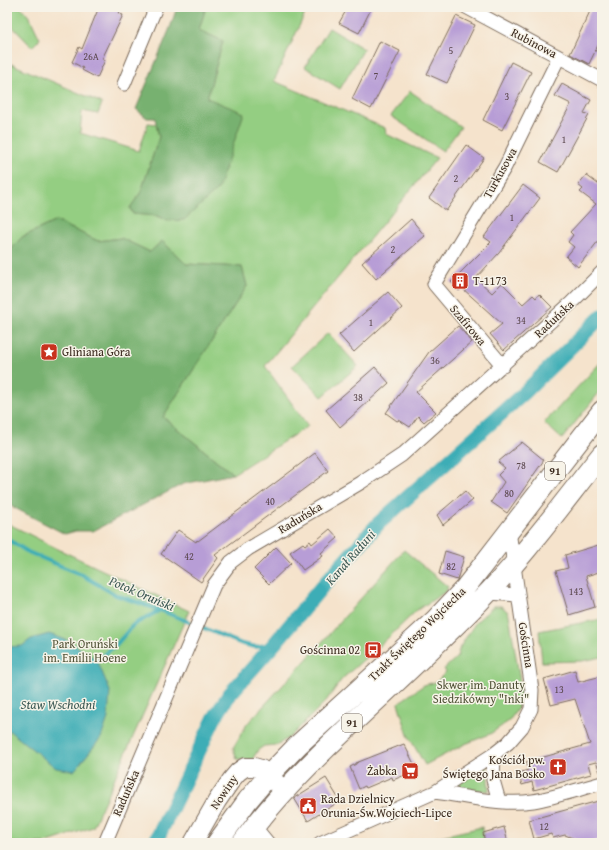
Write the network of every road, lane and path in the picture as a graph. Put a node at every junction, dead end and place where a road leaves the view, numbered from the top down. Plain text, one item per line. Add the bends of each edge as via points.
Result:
1 (156, 7) edge
2 (466, 7) edge
3 (559, 57) junction
4 (602, 80) edge
5 (124, 84) dead end
6 (602, 272) edge
7 (434, 284) joint
8 (503, 366) junction
9 (602, 411) edge
10 (602, 454) edge
11 (509, 531) junction
12 (514, 564) junction
13 (488, 593) junction
14 (518, 595) junction
15 (494, 754) junction
16 (269, 775) junction
17 (602, 783) edge
18 (284, 790) junction
19 (435, 792) junction
20 (499, 801) junction
21 (254, 826) junction
22 (105, 843) edge
23 (193, 843) edge
24 (217, 843) edge
25 (242, 843) edge
26 (268, 843) edge
27 (320, 843) edge

1 - 5 street
2 - 3 street, Rubinowa
3 - 4 street, Rubinowa
3 - 7 street, Turkusowa via 505,167
6 - 8 street, Raduńska
7 - 8 street, Szafirowa
8 - 22 street, Raduńska via 402,455 248,549 231,562 214,585
9 - 11 main road, Trakt Świętego Wojciecha / 91
10 - 12 main road, Trakt Świętego Wojciecha / 91
11 - 12 street, Gościnna
11 - 16 main road, Trakt Świętego Wojciecha / 91 via 465,588 434,621
12 - 13 main road, Trakt Świętego Wojciecha / 91
12 - 14 street, Gościnna
13 - 14 street
13 - 18 main road, Trakt Świętego Wojciecha / 91
14 - 15 street, Gościnna via 530,669 530,709 522,727
15 - 19 street, Gościnna
15 - 20 street via 493,780
16 - 18 street
16 - 23 street, Nowiny via 254,767 245,767 238,772 217,801
16 - 24 main road, Trakt Świętego Wojciecha / 91
17 - 20 street via 532,801
18 - 21 main road, Trakt Świętego Wojciecha / 91
19 - 20 street
19 - 27 street, Gościnna
21 - 25 main road, Trakt Świętego Wojciecha / 91
21 - 26 street

